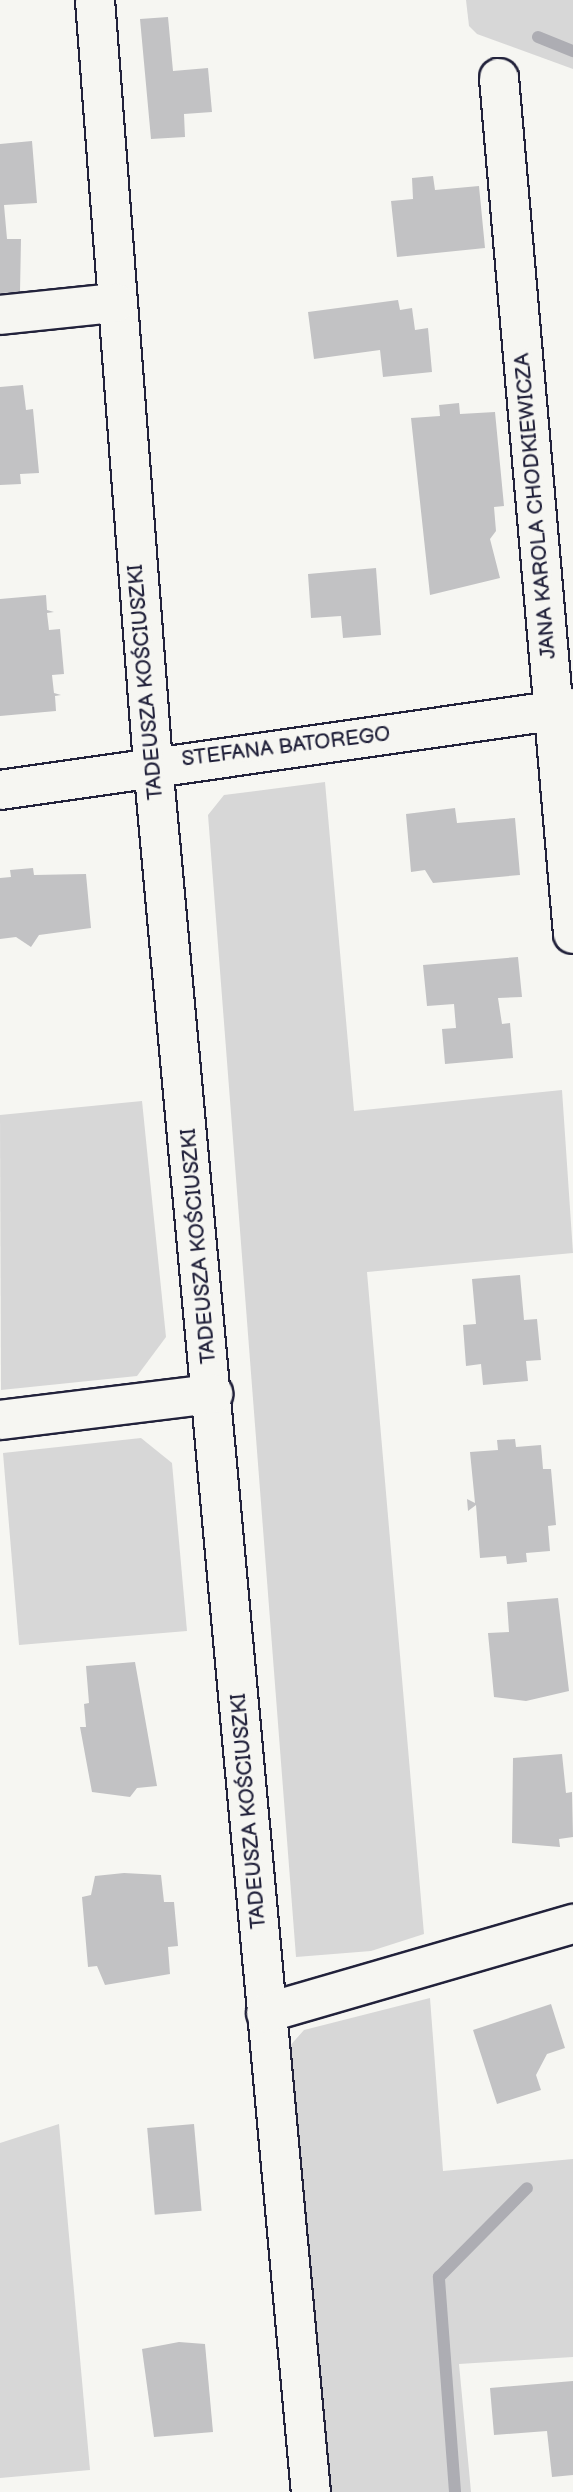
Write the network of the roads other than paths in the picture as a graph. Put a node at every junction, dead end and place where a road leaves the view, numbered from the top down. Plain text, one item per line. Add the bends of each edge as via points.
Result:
1 (94, 0) edge
2 (499, 78) dead end
3 (115, 303) junction
4 (0, 315) edge
5 (563, 710) edge
6 (153, 764) junction
7 (0, 790) edge
8 (573, 933) edge
9 (213, 1394) junction
10 (0, 1420) edge
11 (573, 1924) edge
12 (266, 2013) junction
13 (311, 2492) edge

1 - 3 street, TADEUSZA KOŚCIUSZKI
2 - 5 street, JANA KAROLA CHODKIEWICZA
3 - 4 street
3 - 6 street, TADEUSZA KOŚCIUSZKI
5 - 6 street, STEFANA BATOREGO
5 - 8 street, JANA KAROLA CHODKIEWICZA
6 - 7 street, STEFANA BATOREGO
6 - 9 street, TADEUSZA KOŚCIUSZKI
9 - 10 street
9 - 12 street, TADEUSZA KOŚCIUSZKI
11 - 12 street
12 - 13 street, TADEUSZA KOŚCIUSZKI

